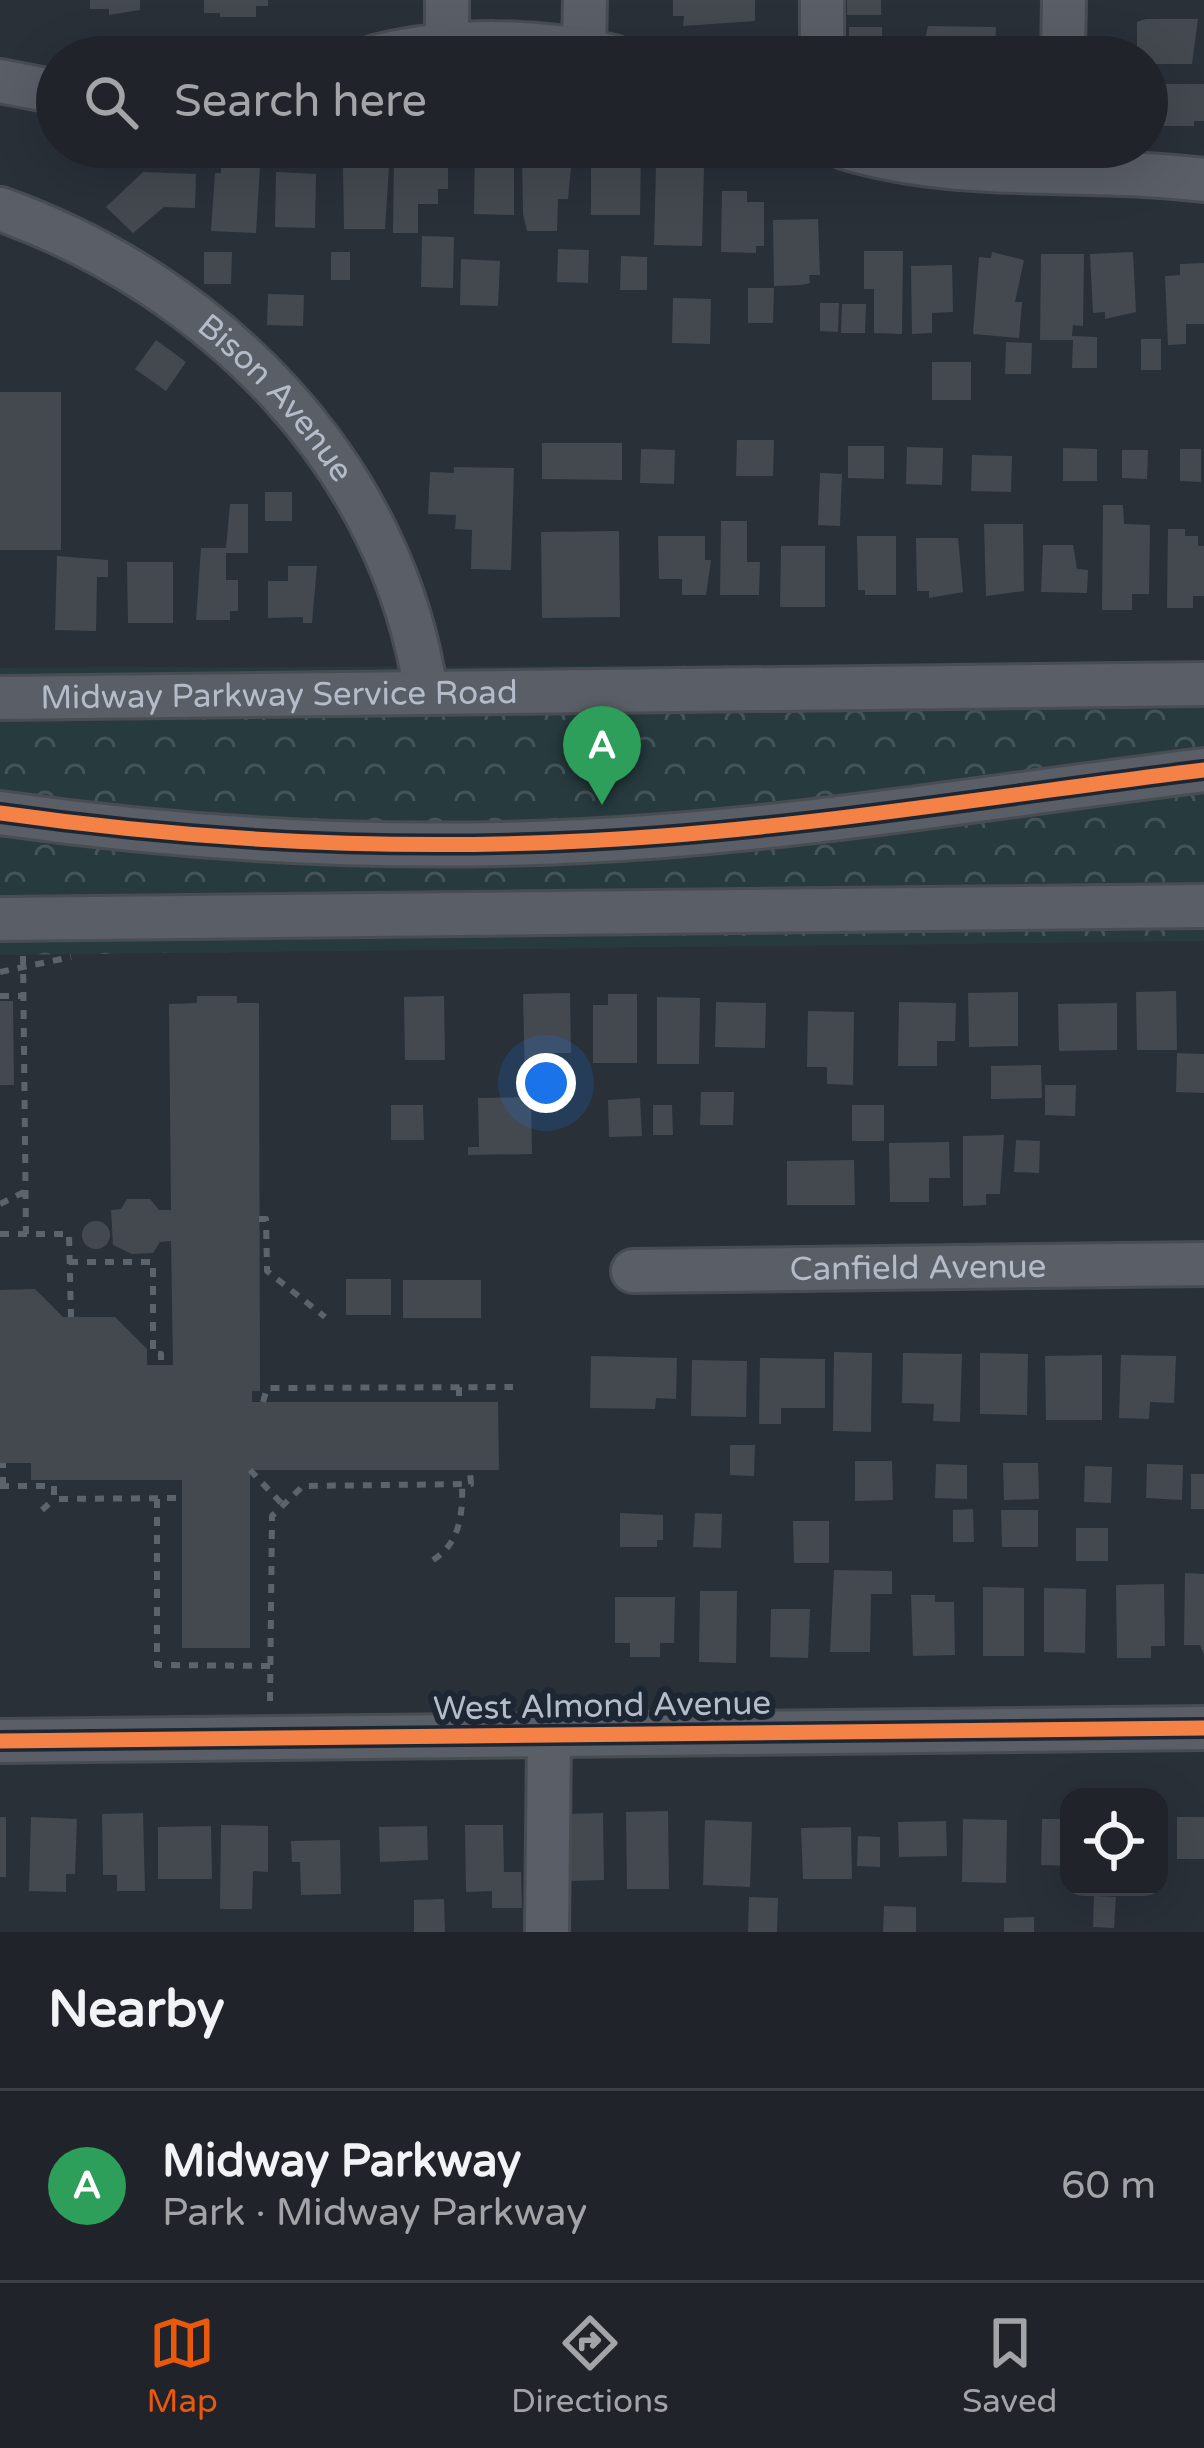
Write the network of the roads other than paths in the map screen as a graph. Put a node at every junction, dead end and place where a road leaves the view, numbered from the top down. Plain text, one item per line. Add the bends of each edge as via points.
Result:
1 (448, 0) edge
2 (585, 0) edge
3 (823, 0) edge
4 (1064, 0) edge
5 (447, 36) edge
6 (594, 36) edge
7 (822, 36) edge
8 (1064, 36) edge
9 (0, 81) edge
10 (36, 88) edge
11 (1120, 168) edge
12 (1204, 181) edge
13 (0, 209) edge
14 (1204, 684) edge
15 (426, 693) junction
16 (0, 698) edge
17 (1204, 770) edge
18 (0, 813) edge
19 (1204, 906) edge
20 (12, 933) edge
21 (1204, 1264) edge
22 (633, 1270) dead end
23 (1204, 1728) edge
24 (549, 1738) junction
25 (0, 1741) edge
26 (547, 1932) edge

1 - 5 street
2 - 6 street
3 - 7 street
4 - 8 street
9 - 10 street
11 - 12 street
13 - 15 street, Bison Avenue via 140,275 274,385 349,485 381,547
14 - 15 street, Midway Parkway Service Road
15 - 16 street, Midway Parkway Service Road
17 - 18 street via 782,825 509,843 224,835
19 - 20 street
21 - 22 street, Canfield Avenue
23 - 24 street, West Almond Avenue
24 - 25 street, West Almond Avenue
24 - 26 street

